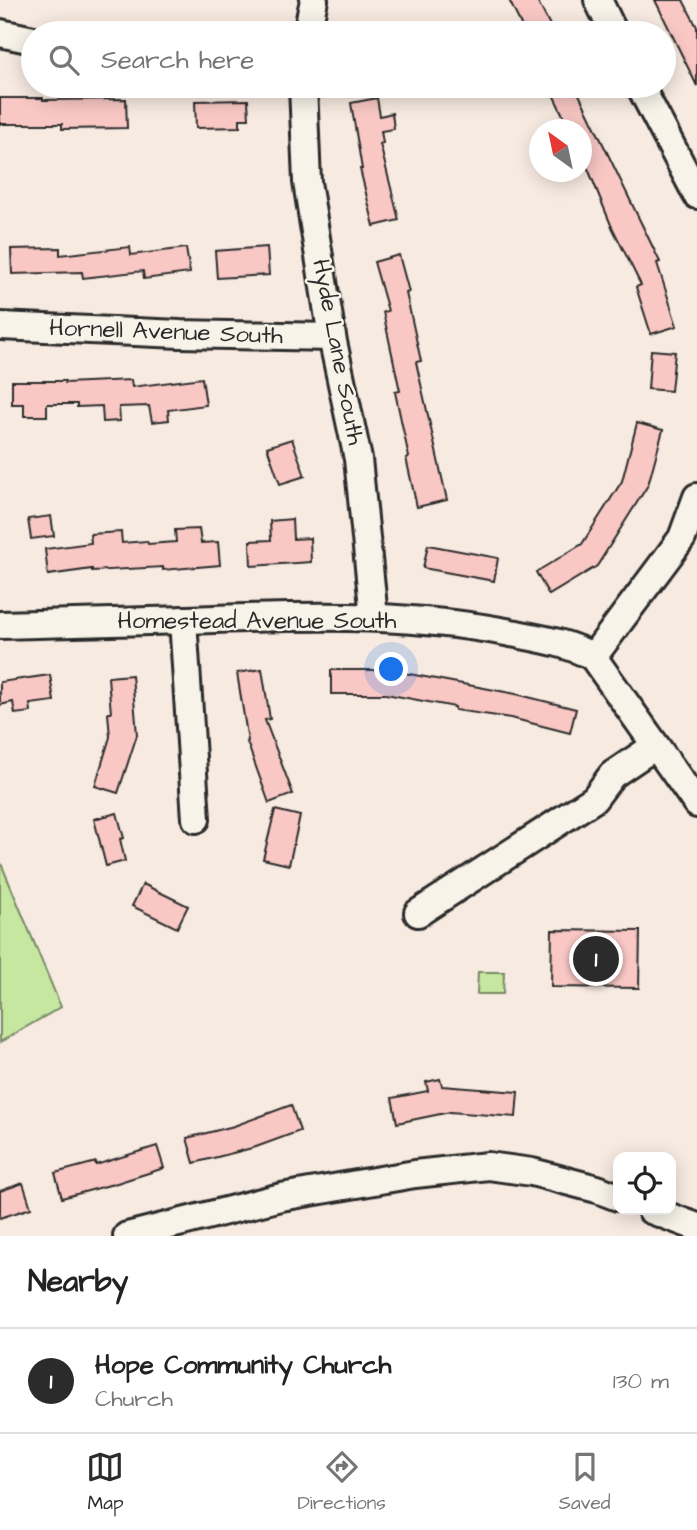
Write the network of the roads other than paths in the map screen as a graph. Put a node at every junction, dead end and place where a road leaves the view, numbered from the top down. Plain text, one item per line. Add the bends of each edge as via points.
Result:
1 (314, 0) edge
2 (597, 0) edge
3 (310, 21) edge
4 (608, 21) edge
5 (0, 33) edge
6 (21, 37) edge
7 (304, 98) edge
8 (646, 98) edge
9 (697, 195) edge
10 (0, 326) edge
11 (332, 337) junction
12 (697, 497) edge
13 (374, 617) junction
14 (183, 620) junction
15 (0, 625) edge
16 (593, 657) junction
17 (655, 746) junction
18 (697, 804) edge
19 (196, 819) dead end
20 (418, 913) dead end
21 (613, 1196) edge
22 (665, 1215) edge
23 (697, 1227) edge
24 (127, 1236) edge

1 - 3 street
2 - 4 street
5 - 6 street
7 - 11 street, Hyde Lane South via 307,182
8 - 9 street
10 - 11 street, Hornell Avenue South
11 - 13 street, Hyde Lane South via 358,459
12 - 16 street via 682,538
13 - 14 street, Homestead Avenue South
13 - 16 street, Homestead Avenue South via 473,625 537,638
14 - 15 street, Homestead Avenue South
14 - 19 street
16 - 17 street
17 - 18 street
17 - 20 street via 612,775 594,799
21 - 24 street via 532,1172 488,1166 281,1197
22 - 23 street

